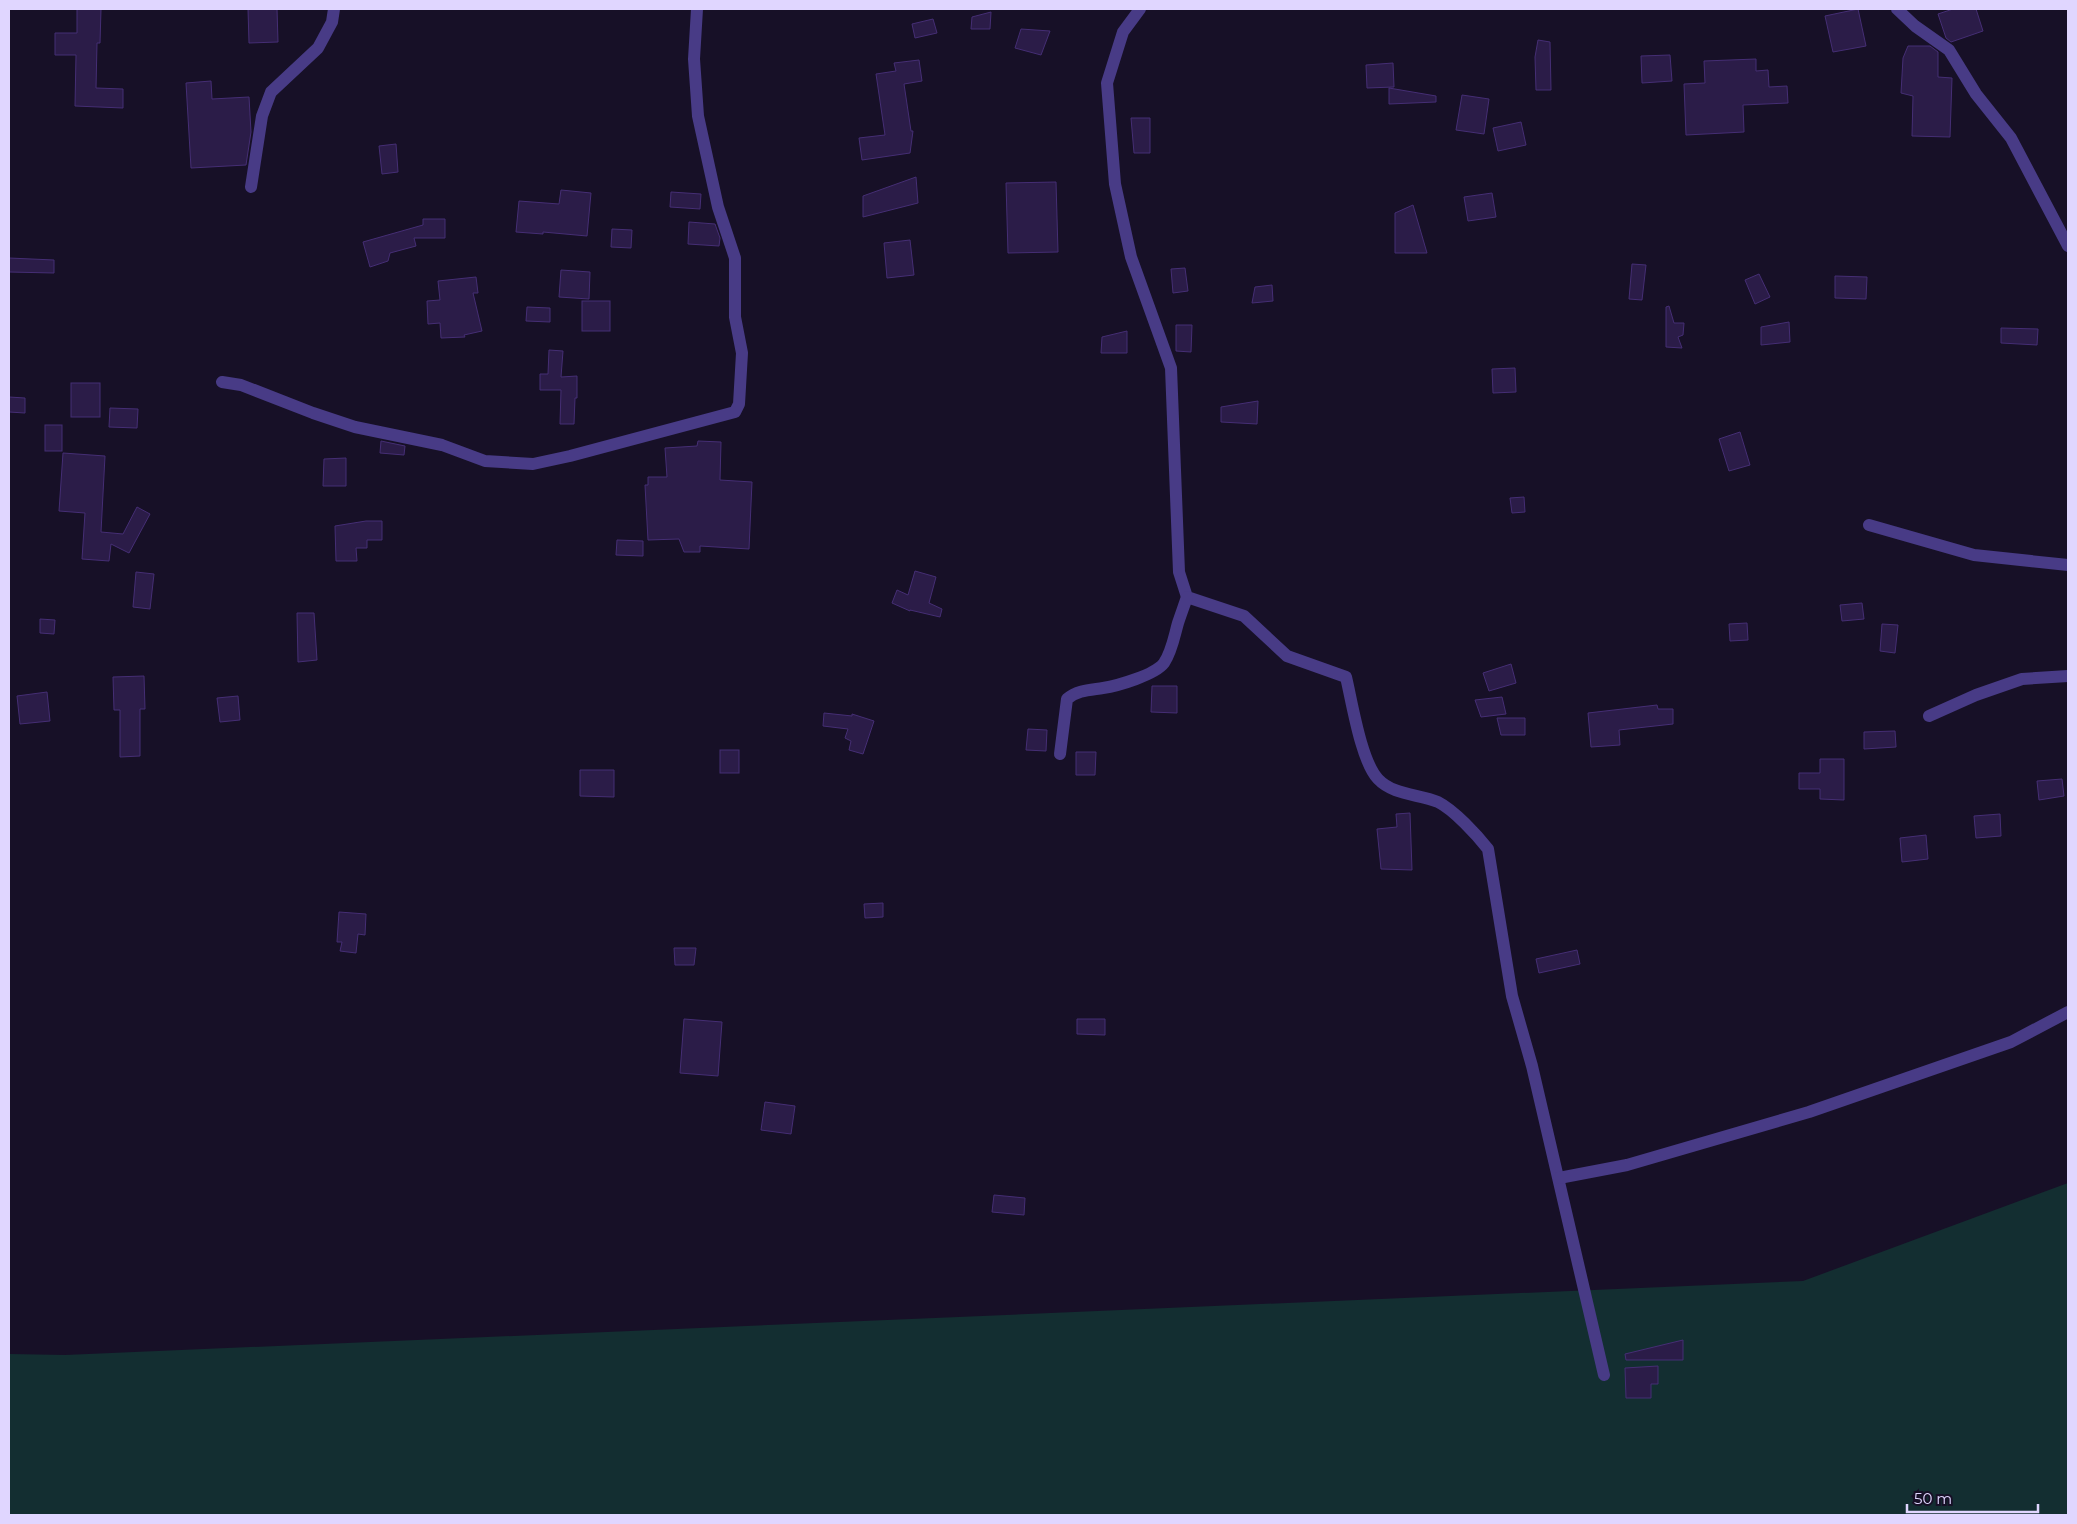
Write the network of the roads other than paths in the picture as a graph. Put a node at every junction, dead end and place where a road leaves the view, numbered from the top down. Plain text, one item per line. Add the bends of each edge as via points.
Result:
1 (334, 9) edge
2 (697, 9) edge
3 (1140, 9) edge
4 (1897, 9) edge
5 (251, 187) dead end
6 (2068, 246) edge
7 (222, 382) dead end
8 (1869, 525) dead end
9 (2068, 565) edge
10 (1188, 597) junction
11 (2068, 676) edge
12 (1929, 716) dead end
13 (1060, 754) dead end
14 (2068, 1012) edge
15 (1559, 1178) junction
16 (1604, 1375) dead end

1 - 5 street via 332,22 318,48 271,92 262,116
2 - 7 street via 694,59 698,116 718,207 735,258 735,317 742,353 739,404 735,412 533,464 485,461 442,445 355,427 241,385
3 - 10 street via 1123,32 1108,83 1114,175 1131,258 1171,368 1179,572
4 - 6 street via 1914,26 1949,50 1976,94 2010,138
8 - 9 street via 1974,555
10 - 13 street via 1175,639 1163,664 1140,678 1115,686 1083,690 1067,700
10 - 15 street via 1244,616 1287,656 1346,677 1366,760 1377,779 1392,789 1439,803 1473,831 1488,849 1512,996
11 - 12 street via 2022,679
14 - 15 street via 2011,1042 1809,1112 1627,1165
15 - 16 street

